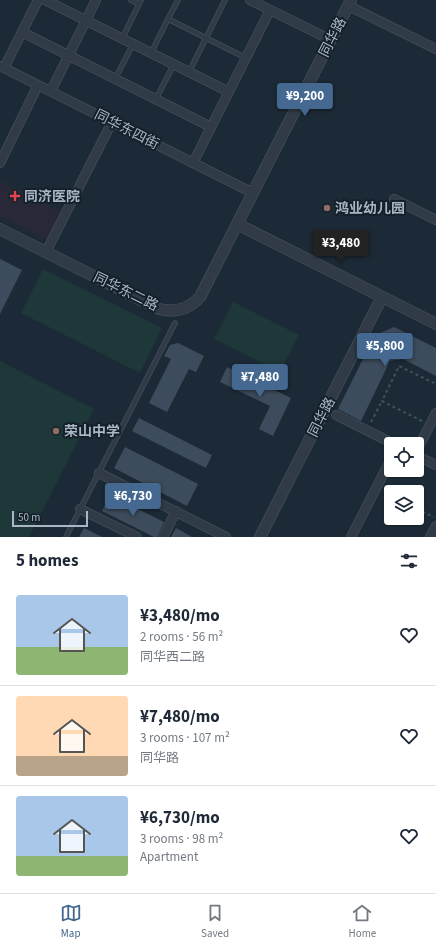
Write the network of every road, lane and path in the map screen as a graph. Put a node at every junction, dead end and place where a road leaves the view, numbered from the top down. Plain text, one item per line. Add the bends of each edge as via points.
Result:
1 (38, 0) edge
2 (45, 0) edge
3 (96, 0) edge
4 (131, 0) edge
5 (178, 0) edge
6 (225, 0) edge
7 (250, 0) edge
8 (140, 2) edge
9 (350, 3) edge
10 (270, 10) junction
11 (168, 19) junction
12 (22, 32) junction
13 (122, 39) junction
14 (331, 40) junction
15 (133, 44) junction
16 (436, 49) edge
17 (151, 53) junction
18 (246, 58) junction
19 (174, 64) junction
20 (2, 67) edge
21 (189, 72) junction
22 (116, 79) junction
23 (38, 85) junction
24 (51, 91) junction
25 (229, 92) junction
26 (156, 99) junction
27 (112, 122) junction
28 (211, 127) junction
29 (0, 163) edge
30 (193, 163) junction
31 (253, 193) junction
32 (394, 199) dead end
33 (436, 219) edge
34 (237, 224) junction
35 (0, 229) edge
36 (46, 252) junction
37 (382, 297) junction
38 (175, 324) dead end
39 (436, 324) edge
40 (436, 384) edge
41 (382, 401) junction
42 (436, 413) edge
43 (336, 415) dead end
44 (430, 425) junction
45 (366, 430) junction
46 (424, 437) edge
47 (384, 439) edge
48 (424, 459) edge
49 (436, 465) edge
50 (99, 473) junction
51 (384, 473) edge
52 (80, 509) junction
53 (176, 512) junction
54 (424, 512) edge
55 (436, 518) edge
56 (436, 526) edge
57 (66, 537) edge
58 (137, 537) edge
59 (163, 537) edge
60 (226, 537) edge
61 (260, 537) edge
62 (351, 537) edge
63 (430, 537) edge

1 - 12 street
2 - 13 street
3 - 24 street
4 - 8 lane
5 - 11 lane
6 - 21 lane
7 - 10 street
8 - 13 lane
9 - 14 street, 同华路
9 - 16 street
10 - 14 street
10 - 18 street
11 - 17 lane
11 - 18 lane
12 - 20 street
12 - 22 street
13 - 15 street
14 - 31 street, 同华路
15 - 17 street
15 - 22 lane
17 - 19 street
18 - 25 street
19 - 21 street
19 - 26 lane
20 - 23 street, 同华东四街
21 - 25 street
22 - 26 street
23 - 24 street, 同华东四街
23 - 29 street
24 - 27 street, 同华东四街
25 - 28 street
26 - 28 street
27 - 30 street, 同华东四街
27 - 36 street
28 - 30 street
30 - 31 street, 同华东四街
31 - 34 street, 同华路
32 - 33 street
34 - 36 street, 同华东二路 via 200,297 195,303 181,310 159,309
34 - 37 street
35 - 36 street, 同华东二路
37 - 39 street
37 - 61 street, 同华路
38 - 50 lane
40 - 41 path via 399,366
41 - 44 path
41 - 45 path
42 - 44 street
43 - 45 street
44 - 46 street
45 - 47 street
48 - 49 street
50 - 52 lane
50 - 53 street
51 - 62 street
52 - 57 lane
52 - 58 street
53 - 59 street
53 - 60 street
54 - 55 path
56 - 63 street

